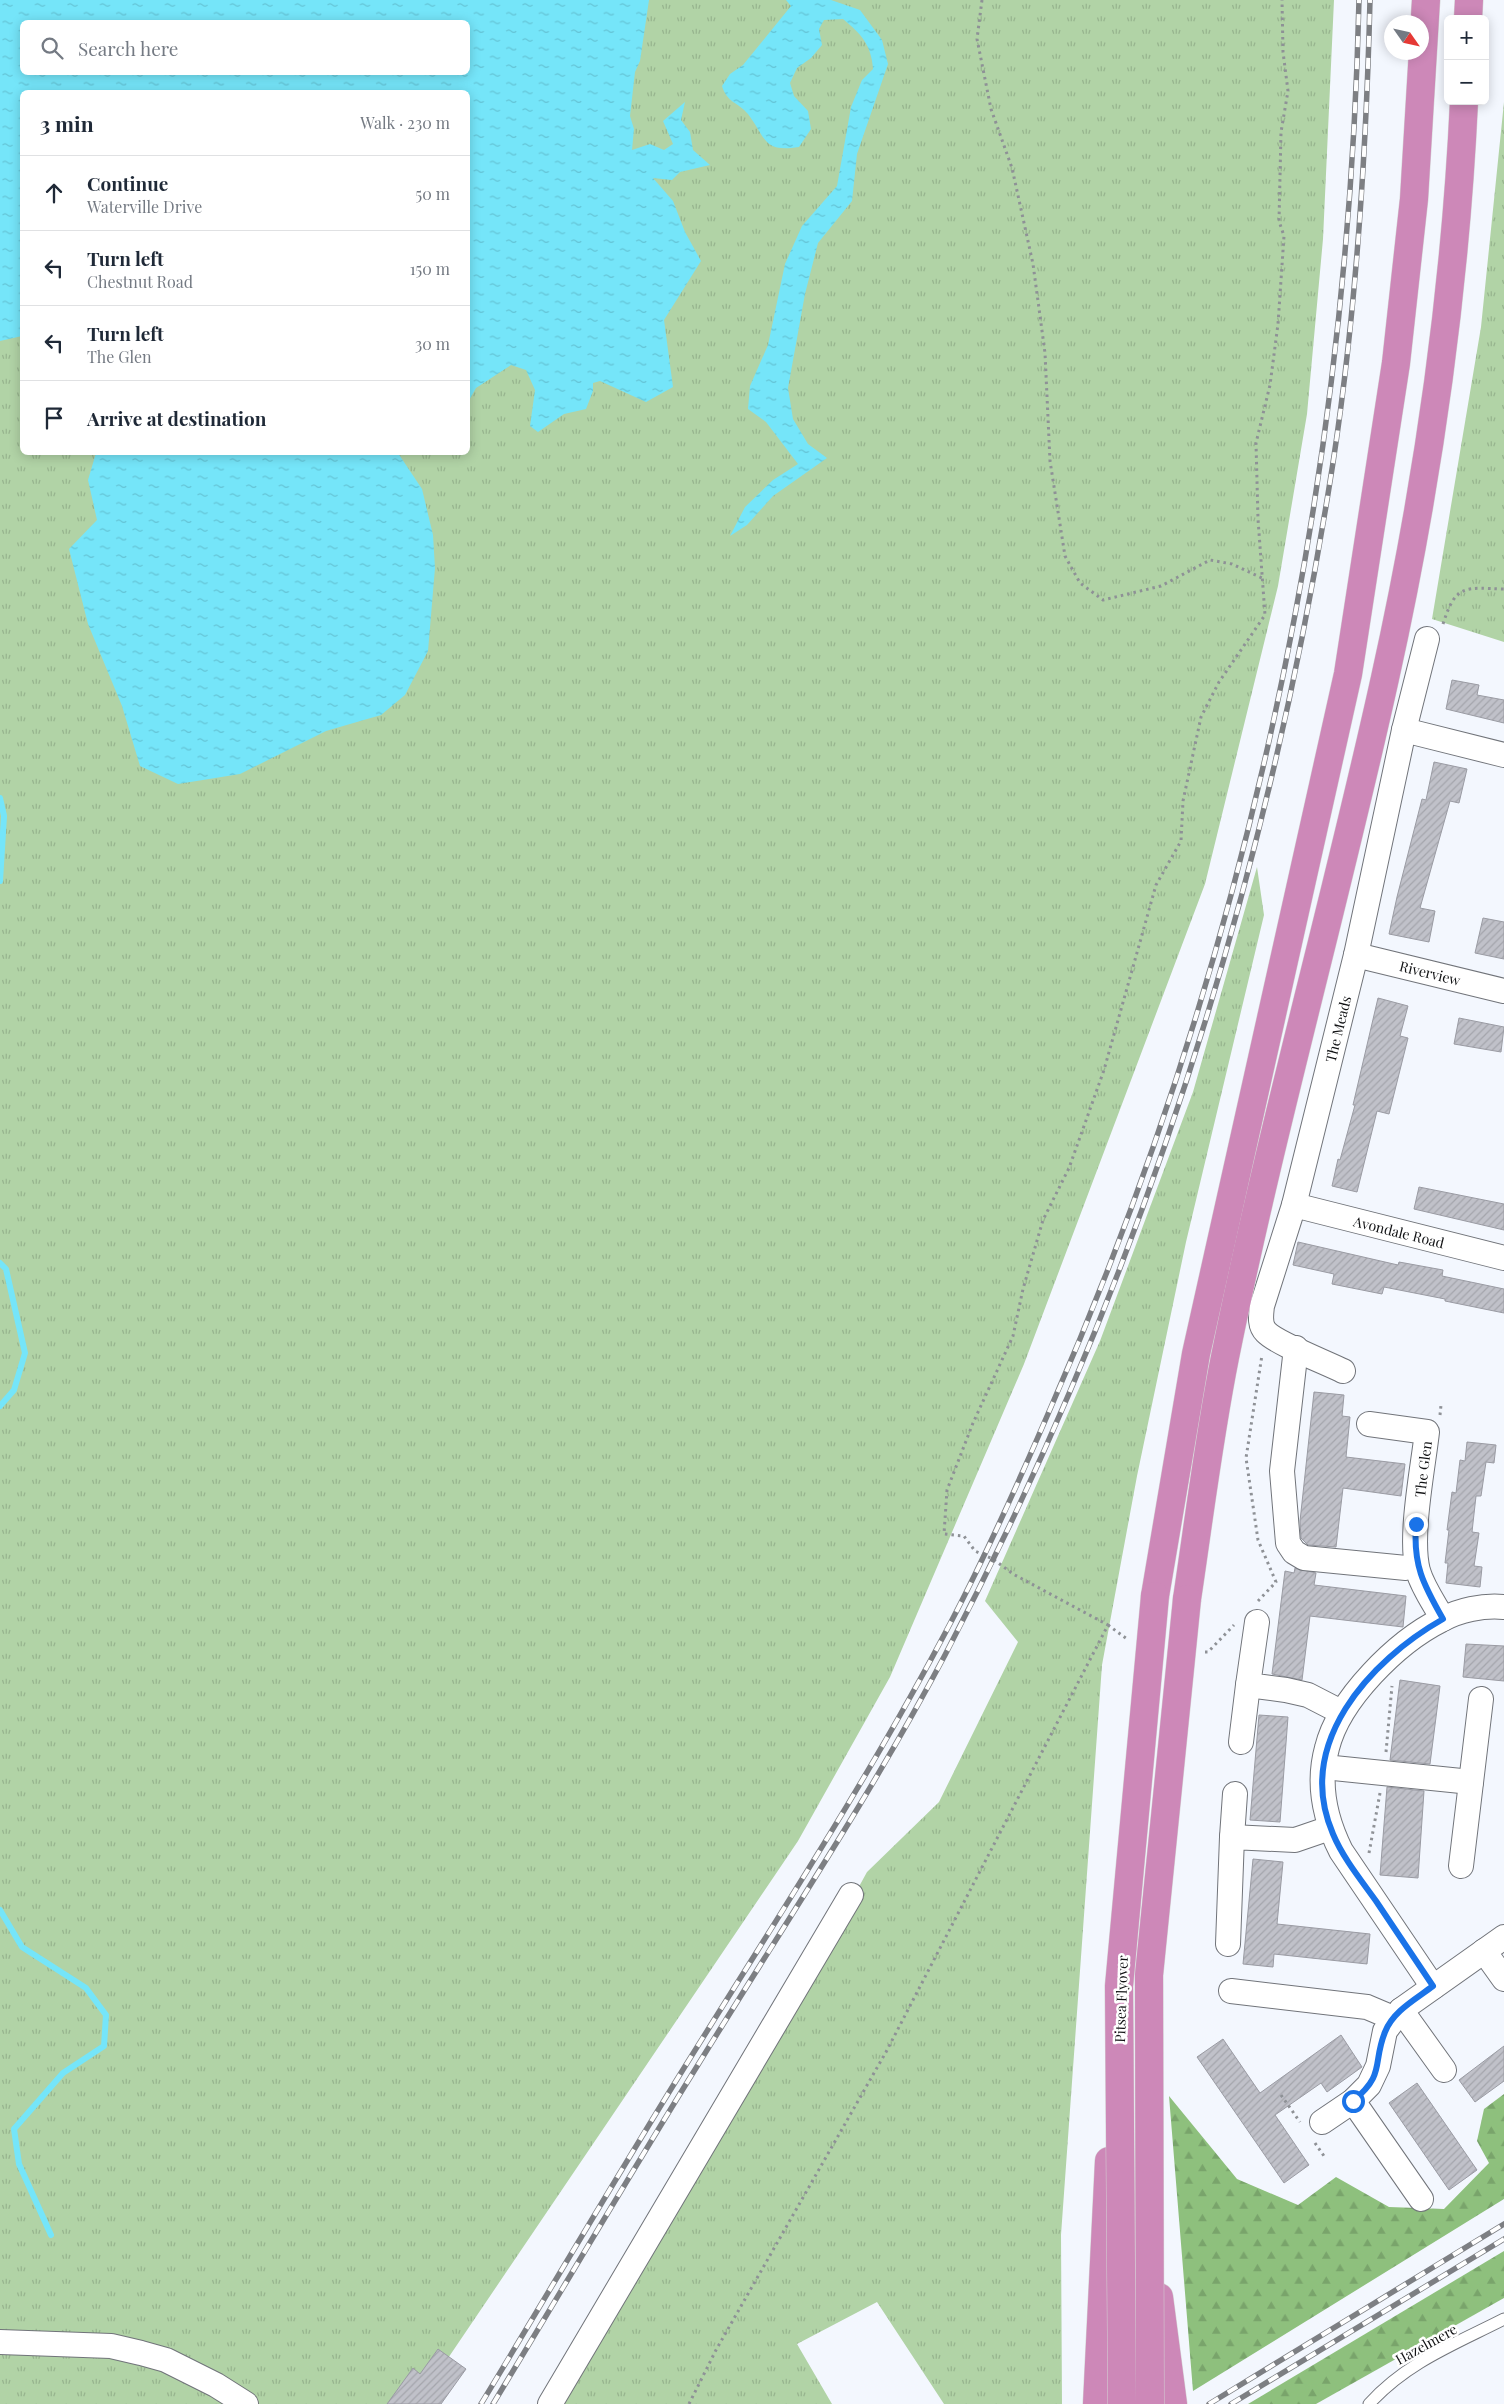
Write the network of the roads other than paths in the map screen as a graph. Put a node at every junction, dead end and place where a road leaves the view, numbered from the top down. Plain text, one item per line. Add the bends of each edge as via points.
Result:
1 (1426, 0) edge
2 (1468, 0) edge
3 (1468, 15) edge
4 (1464, 105) edge
5 (1427, 638) road end
6 (1404, 730) junction
7 (1504, 754) edge
8 (1356, 955) junction
9 (1504, 991) edge
10 (1294, 1205) junction
11 (1504, 1258) edge
12 (1296, 1348) junction
13 (1343, 1371) dead end
14 (1369, 1424) dead end
15 (1406, 1568) dead end
16 (1504, 1607) edge
17 (1249, 1616) road end
18 (1443, 1619) junction
19 (1248, 1686) junction
20 (1481, 1699) dead end
21 (1341, 1712) junction
22 (1242, 1742) dead end
23 (1324, 1768) junction
24 (1471, 1782) junction
25 (1235, 1794) dead end
26 (1330, 1828) junction
27 (1232, 1836) junction
28 (1461, 1866) dead end
29 (851, 1895) dead end
30 (1504, 1937) edge
31 (1228, 1944) dead end
32 (1484, 1951) junction
33 (1504, 1979) edge
34 (1119, 1986) junction
35 (1433, 1986) junction
36 (1231, 1991) dead end
37 (1397, 2014) junction
38 (1444, 2070) dead end
39 (1353, 2101) junction
40 (1312, 2129) road end
41 (1421, 2199) dead end
42 (1149, 2224) junction
43 (1504, 2319) edge
44 (0, 2342) edge
45 (246, 2404) edge
46 (550, 2404) edge
47 (1097, 2404) edge
48 (1122, 2404) edge
49 (1150, 2404) edge
50 (1173, 2404) edge
51 (1369, 2404) edge

1 - 34 highway, Pitsea Flyover, bridge via 1414,199 1397,353 1348,674 1196,1354 1155,1596
2 - 3 highway
4 - 42 highway, Pitsea Flyover, bridge via 1460,173 1438,380 1409,557 1381,695 1255,1218 1227,1350 1187,1600 1149,1975
5 - 6 street, The Meads
6 - 7 street
6 - 8 street, The Meads
8 - 9 street, Riverview
8 - 10 street, The Meads
10 - 11 street, Avondale Road
10 - 12 street, The Meads via 1262,1306 1261,1322 1265,1332
12 - 13 street
12 - 15 street via 1282,1471 1288,1543 1304,1558
14 - 18 street, The Glen via 1427,1432 1415,1554 1423,1583
16 - 18 street via 1466,1611
17 - 19 street
18 - 21 street via 1424,1629 1397,1651 1352,1695
19 - 21 street via 1308,1695
19 - 22 street
20 - 24 street
21 - 23 street via 1326,1748
23 - 24 street
23 - 26 street via 1324,1806
24 - 28 street
25 - 27 street
26 - 27 street via 1296,1840
26 - 35 street via 1341,1851
27 - 31 street
29 - 46 street
30 - 32 street
32 - 33 street
32 - 35 street
34 - 47 highway, bridge
34 - 48 highway, Pitsea Flyover, bridge
35 - 37 street
36 - 37 street via 1367,2007
37 - 38 street
37 - 39 street via 1385,2031 1375,2076
39 - 40 street
39 - 41 street
42 - 49 highway, Pitsea Flyover, bridge
42 - 50 highway, bridge
43 - 51 lane, Hazelmere via 1410,2366
44 - 45 street via 111,2346 140,2353 166,2360

